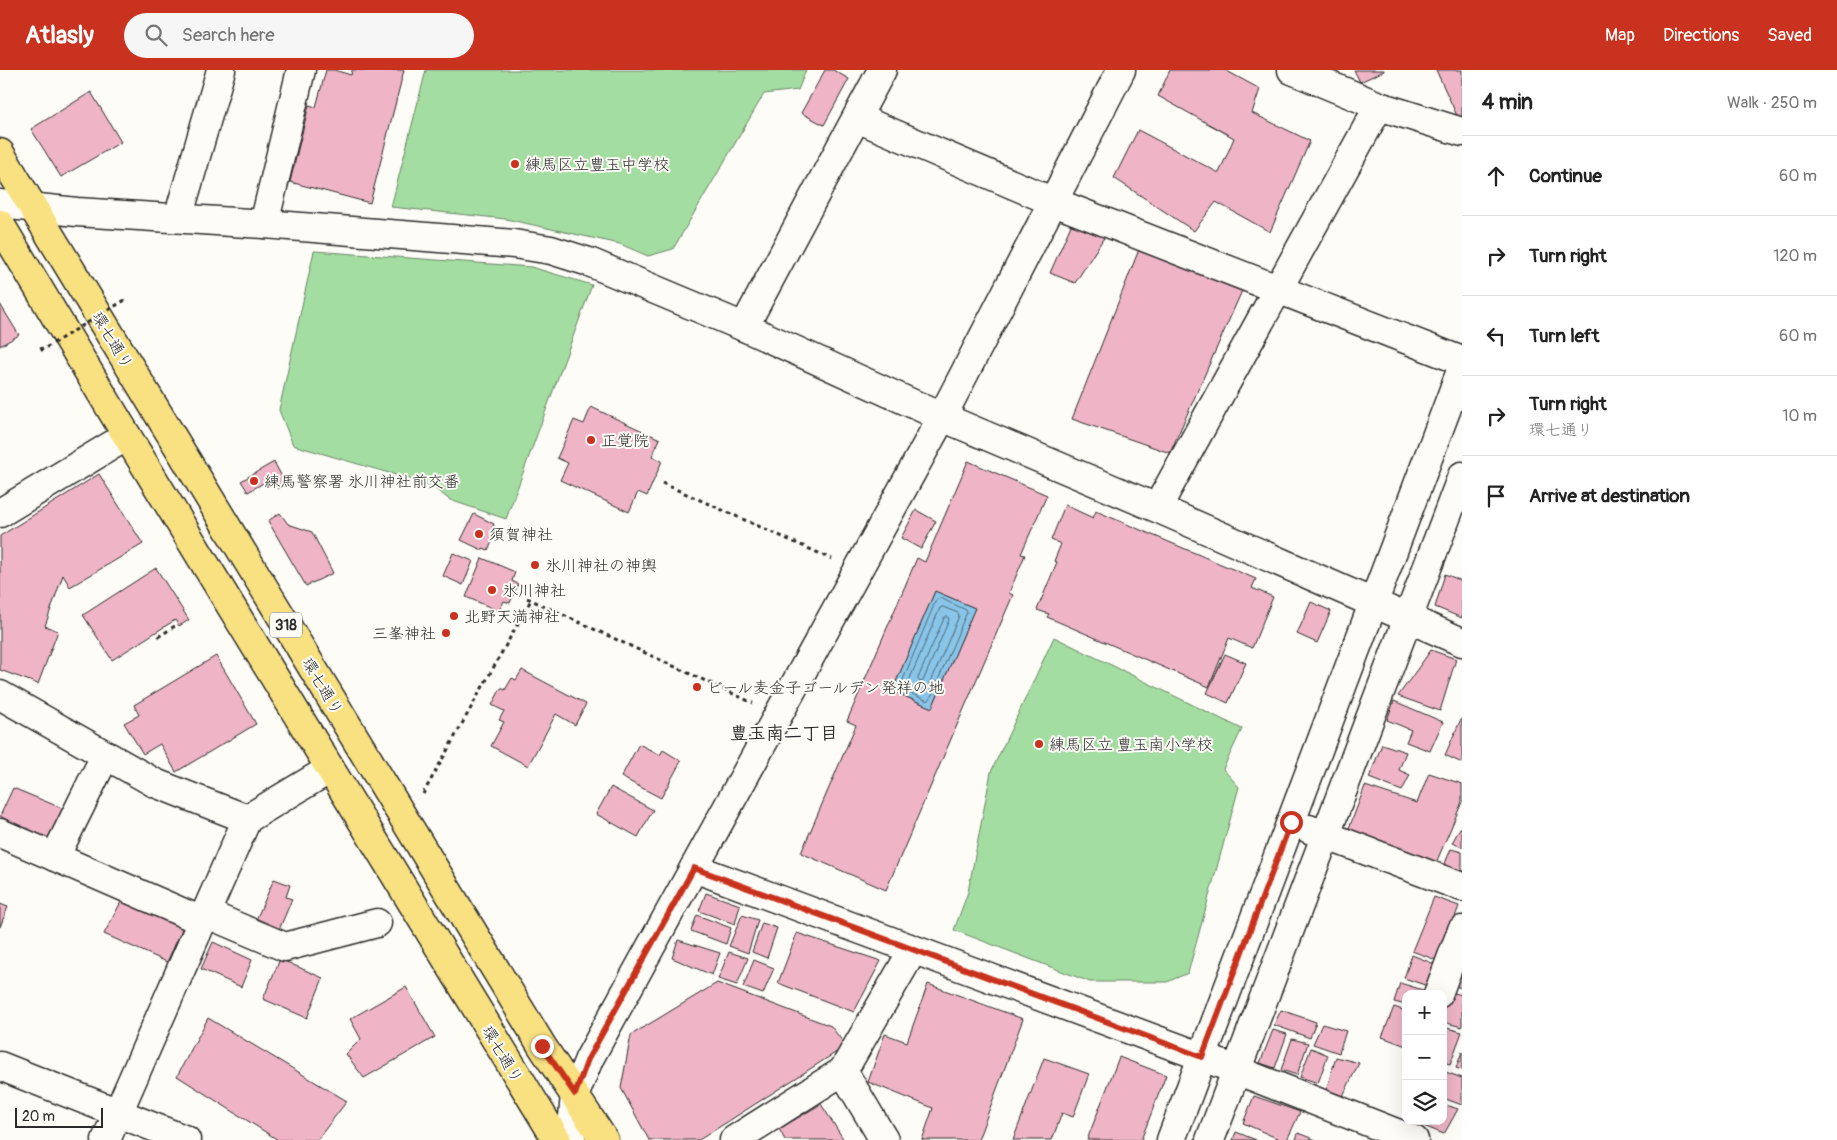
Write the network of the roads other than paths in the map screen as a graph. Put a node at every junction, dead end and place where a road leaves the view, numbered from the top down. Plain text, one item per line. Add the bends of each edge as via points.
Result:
1 (221, 70) edge
2 (300, 70) edge
3 (882, 70) edge
4 (1121, 70) edge
5 (1292, 70) edge
6 (1379, 106) junction
7 (857, 118) junction
8 (1462, 132) edge
9 (0, 154) edge
10 (1054, 202) junction
11 (0, 204) edge
12 (33, 208) junction
13 (178, 218) junction
14 (0, 224) edge
15 (264, 224) junction
16 (1277, 289) junction
17 (744, 327) junction
18 (1462, 362) edge
19 (1462, 368) edge
20 (942, 417) junction
21 (127, 436) junction
22 (1462, 476) edge
23 (1157, 508) junction
24 (0, 513) edge
25 (1373, 603) junction
26 (1408, 619) junction
27 (1462, 642) edge
28 (0, 695) edge
29 (104, 756) junction
30 (330, 769) junction
31 (247, 819) junction
32 (1291, 822) junction
33 (0, 832) edge
34 (1326, 835) junction
35 (55, 857) junction
36 (694, 868) junction
37 (1462, 887) edge
38 (204, 917) junction
39 (377, 923) dead end
40 (1462, 930) edge
41 (913, 950) junction
42 (1440, 990) edge
43 (1202, 1057) junction
44 (0, 1066) edge
45 (843, 1071) junction
46 (1236, 1071) junction
47 (575, 1094) junction
48 (118, 1113) junction
49 (106, 1140) edge
50 (186, 1140) edge
51 (556, 1140) edge
52 (571, 1140) edge
53 (604, 1140) edge
54 (734, 1140) edge
55 (884, 1140) edge
56 (1172, 1140) edge
57 (1210, 1140) edge
58 (1414, 1140) edge

1 - 13 street
2 - 15 street
3 - 7 street
4 - 10 street
5 - 6 street
6 - 8 street
6 - 16 street
7 - 10 street
7 - 17 street
9 - 12 main road, 環七通り / 318
10 - 16 street
10 - 20 street
11 - 12 street
12 - 13 street
12 - 47 main road, 環七通り / 318 via 542,1046
13 - 15 street
14 - 21 main road, 環七通り / 318
15 - 17 street via 504,243 551,250 589,262
16 - 18 street
16 - 23 street
17 - 20 street
19 - 25 street
20 - 23 street
20 - 36 street
21 - 24 street
21 - 30 main road, 環七通り / 318
22 - 26 street
23 - 25 street
25 - 26 street
25 - 32 street
26 - 27 street
26 - 34 street
28 - 29 street
29 - 31 street via 154,783
29 - 35 street
30 - 31 street
30 - 51 main road, 環七通り / 318
31 - 38 street
32 - 34 street
32 - 43 street
33 - 35 street
34 - 37 street
34 - 46 street
35 - 38 street
36 - 41 street
36 - 47 street via 588,1059
38 - 39 street via 285,947
38 - 48 street
40 - 42 street
41 - 43 street
41 - 45 street
43 - 46 street
43 - 56 street
44 - 48 street
45 - 54 street
45 - 55 street
46 - 57 street
46 - 58 street
47 - 52 street
47 - 53 main road, 環七通り / 318
48 - 49 street
48 - 50 street

